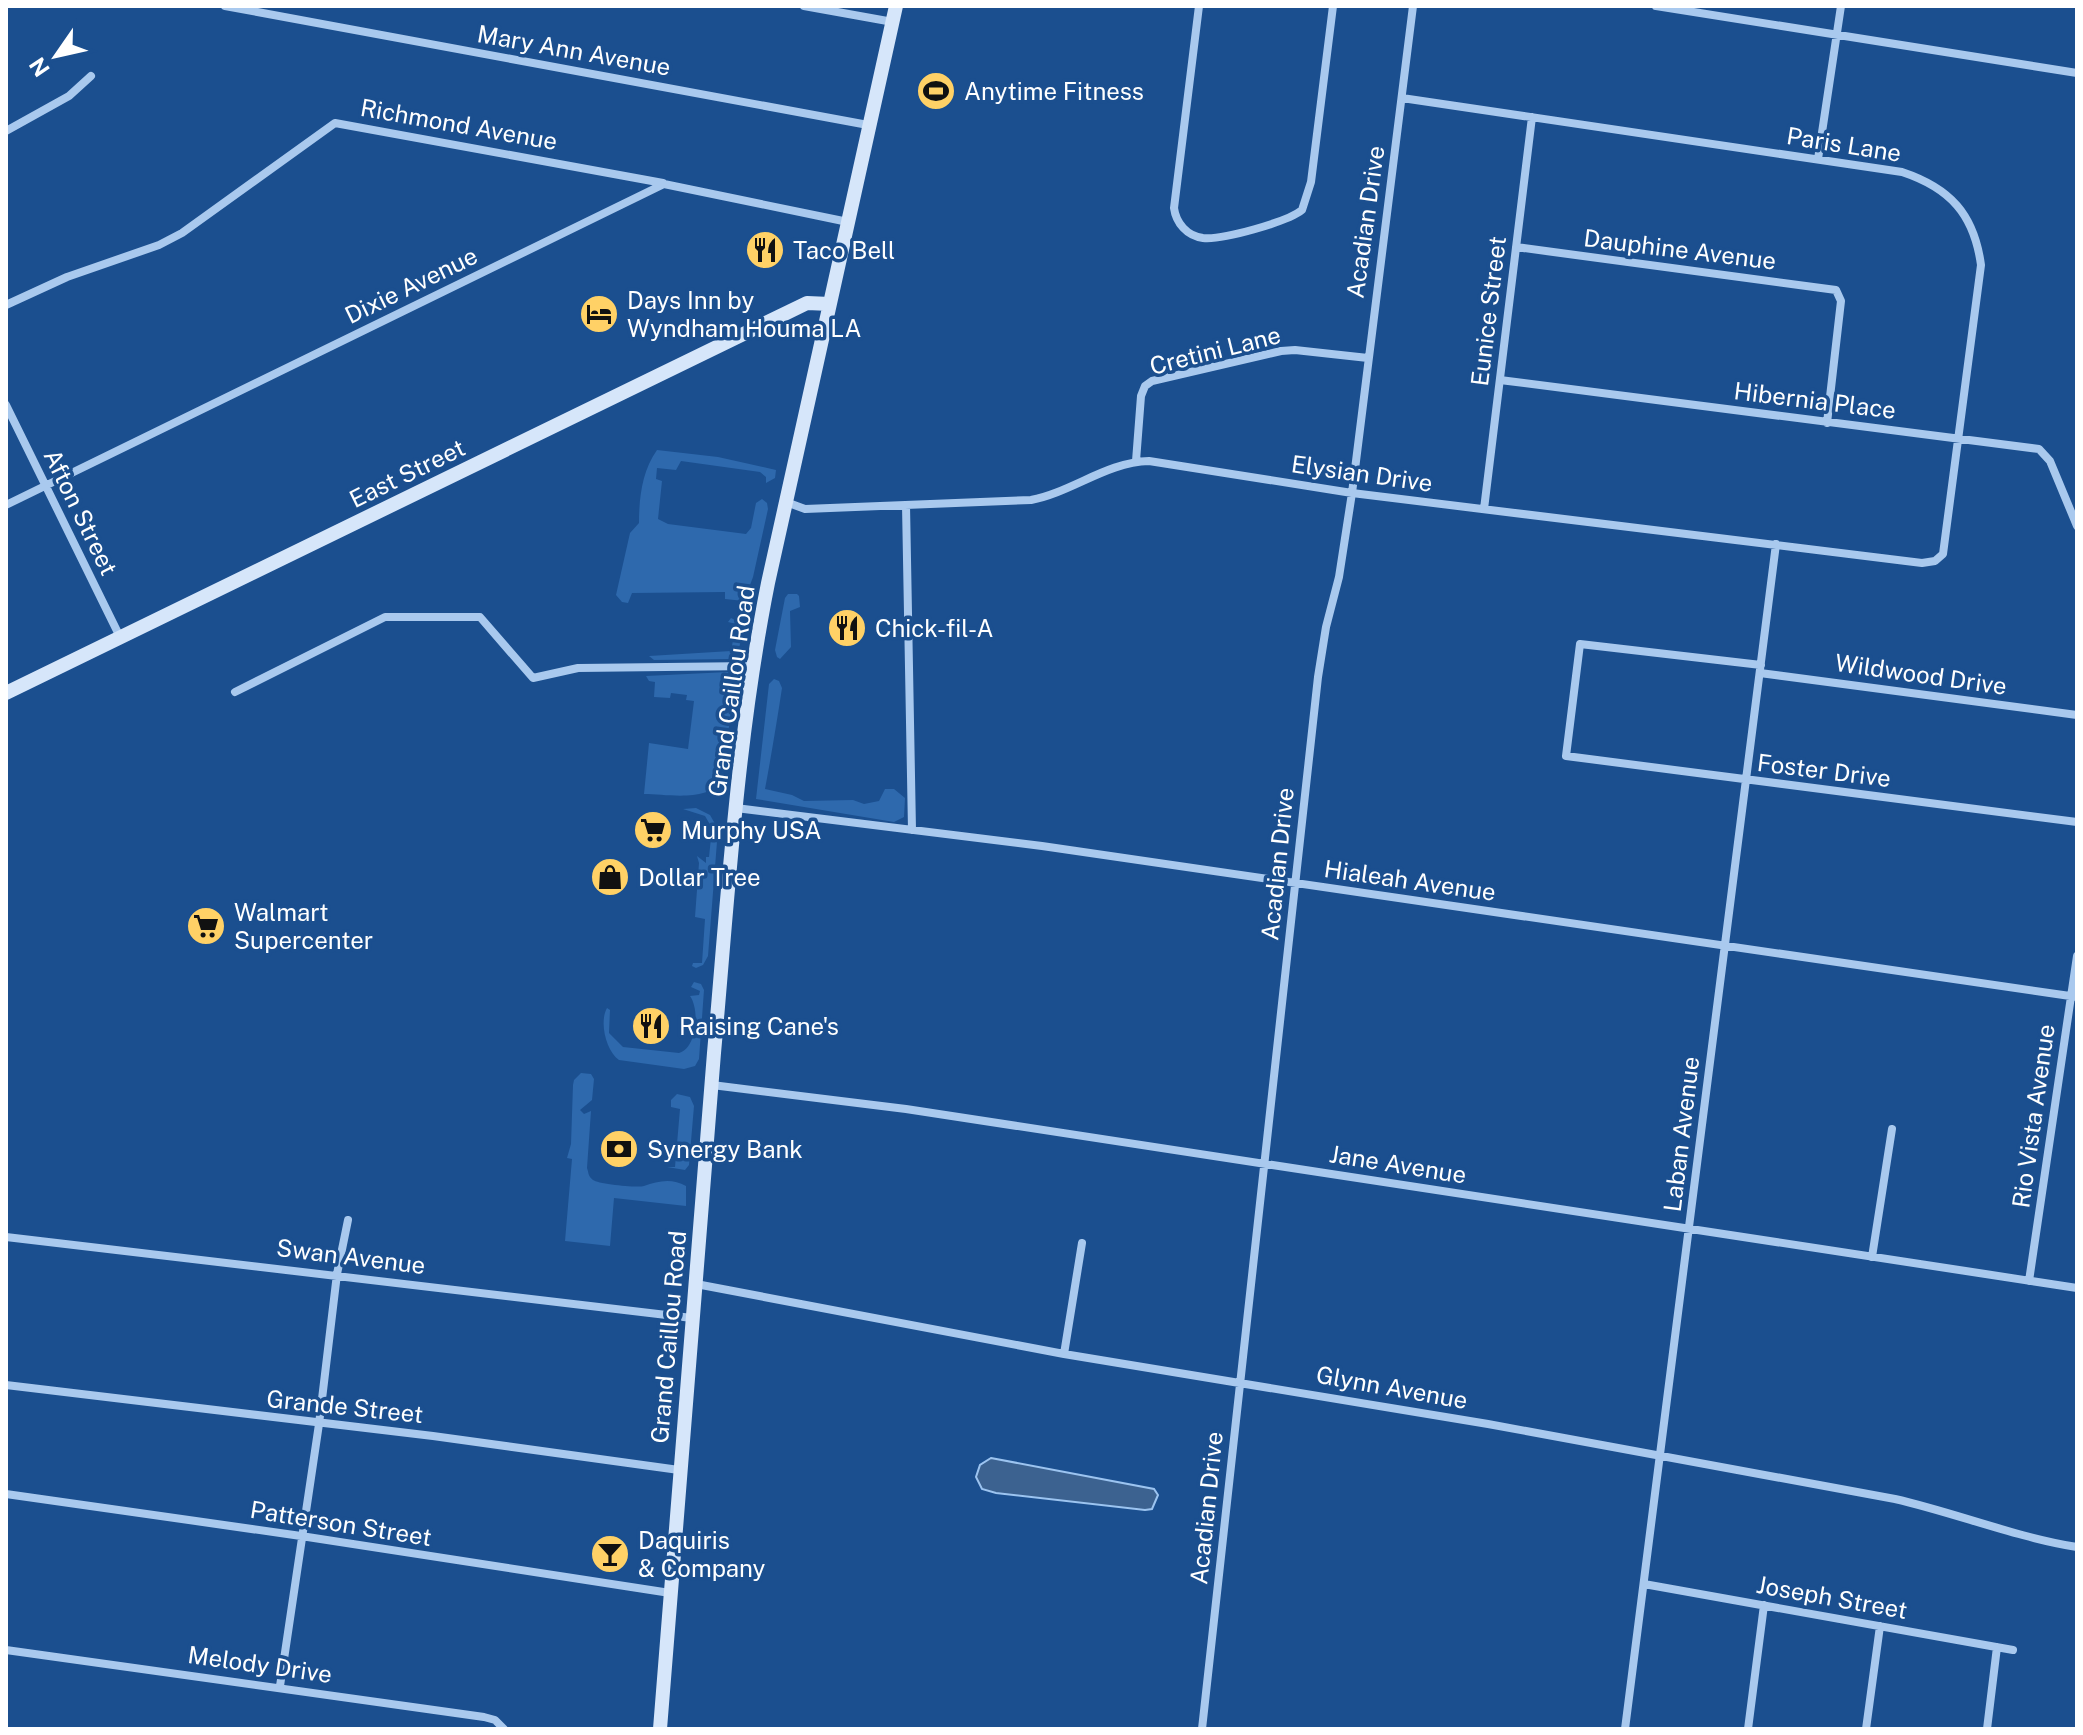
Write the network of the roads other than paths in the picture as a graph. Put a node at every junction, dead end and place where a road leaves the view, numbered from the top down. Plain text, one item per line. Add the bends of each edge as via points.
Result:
1 (225, 6) edge
2 (804, 6) edge
3 (896, 6) edge
4 (1199, 6) edge
5 (1333, 6) edge
6 (1413, 6) edge
7 (1656, 6) edge
8 (1841, 6) edge
9 (1712, 10) edge
10 (893, 22) junction
11 (1836, 35) junction
12 (2077, 73) edge
13 (91, 76) dead end
14 (1402, 98) junction
15 (1532, 117) junction
16 (868, 125) junction
17 (6, 131) edge
18 (1818, 159) junction
19 (664, 184) junction
20 (848, 222) junction
21 (1516, 247) junction
22 (830, 304) junction
23 (6, 305) edge
24 (1368, 358) junction
25 (1500, 380) junction
26 (6, 405) edge
27 (1827, 423) junction
28 (1958, 439) junction
29 (1136, 461) junction
30 (45, 486) junction
31 (1352, 493) junction
32 (786, 502) junction
33 (6, 505) edge
34 (906, 505) junction
35 (1484, 509) junction
36 (2077, 526) edge
37 (1776, 544) junction
38 (1938, 559) joint
39 (120, 637) junction
40 (753, 666) junction
41 (1761, 669) junction
42 (235, 692) dead end
43 (6, 693) edge
44 (2077, 715) edge
45 (1566, 756) joint
46 (1746, 780) junction
47 (736, 808) junction
48 (2077, 822) edge
49 (912, 830) junction
50 (1294, 883) junction
51 (1725, 946) junction
52 (2077, 956) edge
53 (2074, 997) edge
54 (712, 1085) junction
55 (1892, 1129) dead end
56 (1264, 1164) junction
57 (348, 1220) dead end
58 (1689, 1229) junction
59 (6, 1237) edge
60 (1082, 1243) dead end
61 (1872, 1257) junction
62 (337, 1274) junction
63 (2029, 1281) junction
64 (696, 1284) junction
65 (2077, 1288) edge
66 (692, 1318) junction
67 (1064, 1354) junction
68 (1239, 1381) junction
69 (6, 1385) edge
70 (319, 1424) junction
71 (1659, 1456) junction
72 (679, 1470) junction
73 (6, 1494) edge
74 (301, 1536) junction
75 (2077, 1547) edge
76 (1644, 1584) junction
77 (670, 1593) junction
78 (1764, 1605) junction
79 (1880, 1626) junction
80 (1997, 1647) junction
81 (6, 1650) edge
82 (2013, 1650) dead end
83 (280, 1686) junction
84 (504, 1729) edge
85 (660, 1729) edge
86 (1202, 1729) edge
87 (1625, 1729) edge
88 (1748, 1729) edge
89 (1866, 1729) edge
90 (1987, 1729) edge

1 - 16 street, Mary Ann Avenue
2 - 10 street
3 - 10 main road, Grand Caillou Road
4 - 5 street via 1174,208 1180,225 1207,238 1284,222 1302,210 1311,182
6 - 14 street, Acadian Drive
7 - 9 street
8 - 11 street
9 - 11 street
10 - 16 main road, Grand Caillou Road
11 - 12 street
11 - 18 street
13 - 17 street via 69,96
14 - 15 street, Paris Lane
14 - 24 street, Acadian Drive
15 - 18 street, Paris Lane
15 - 21 street, Eunice Street
16 - 20 main road, Grand Caillou Road
18 - 28 street, Paris Lane via 1923,179 1947,193 1973,232 1980,281
19 - 20 street
19 - 23 street, Richmond Avenue via 335,123 182,233
19 - 30 street, Dixie Avenue
20 - 22 main road, Grand Caillou Road
21 - 25 street, Eunice Street
21 - 27 street, Dauphine Avenue via 1829,288 1841,301
22 - 32 main road, Grand Caillou Road
22 - 39 main road, East Street via 807,303
24 - 29 street, Cretini Lane via 1281,351 1152,381 1141,396
24 - 31 street, Acadian Drive
25 - 27 street, Hibernia Place
25 - 35 street, Eunice Street
26 - 30 street, Afton Street
27 - 28 street, Hibernia Place
28 - 36 street, Hibernia Place via 2043,451
28 - 38 street, Paris Lane via 1945,546
29 - 31 street, Elysian Drive
29 - 34 street, Elysian Drive via 1042,498
30 - 33 street, Dixie Avenue
30 - 39 street, Afton Street
31 - 35 street, Elysian Drive
31 - 50 street, Acadian Drive via 1318,677
32 - 34 street, Elysian Drive via 805,509
32 - 40 main road, Grand Caillou Road
34 - 49 street
35 - 37 street, Elysian Drive
37 - 38 street, Elysian Drive via 1922,563
37 - 41 street, Laban Avenue
39 - 43 main road, East Street
40 - 42 street via 578,668 533,678 480,617 385,617
40 - 47 main road, Grand Caillou Road
41 - 44 street, Wildwood Drive
41 - 45 street, Wildwood Drive via 1580,644
41 - 46 street, Laban Avenue
45 - 46 street, Foster Drive
46 - 48 street, Foster Drive
46 - 51 street, Laban Avenue
47 - 49 street, Hialeah Avenue
47 - 54 main road, Grand Caillou Road
49 - 50 street, Hialeah Avenue
50 - 51 street, Hialeah Avenue
50 - 56 street, Acadian Drive
51 - 53 street, Hialeah Avenue
51 - 58 street, Laban Avenue
52 - 53 street, Rio Vista Avenue
53 - 63 street, Rio Vista Avenue
54 - 56 street, Jane Avenue
54 - 64 main road, Grand Caillou Road
55 - 61 street
56 - 58 street, Jane Avenue
56 - 68 street, Acadian Drive
57 - 62 street
58 - 61 street, Jane Avenue
58 - 71 street, Laban Avenue
59 - 62 street, Swan Avenue
60 - 67 street
61 - 63 street, Jane Avenue
62 - 66 street, Swan Avenue
62 - 70 street
63 - 65 street, Jane Avenue
64 - 66 main road, Grand Caillou Road
64 - 67 street, Glynn Avenue
66 - 72 main road, Grand Caillou Road
67 - 68 street, Glynn Avenue
68 - 71 street, Glynn Avenue
68 - 86 street, Acadian Drive
69 - 70 street, Grande Street
70 - 72 street, Grande Street
70 - 74 street
71 - 75 street, Glynn Avenue via 1907,1501
71 - 76 street, Laban Avenue
72 - 77 main road, Grand Caillou Road
73 - 74 street, Patterson Street
74 - 77 street, Patterson Street
74 - 83 street
76 - 78 street, Joseph Street
76 - 87 street, Laban Avenue
77 - 85 main road, Grand Caillou Road
78 - 79 street, Joseph Street
78 - 88 street
79 - 80 street, Joseph Street
79 - 89 street
80 - 82 street, Joseph Street
80 - 90 street
81 - 83 street, Melody Drive
83 - 84 street, Melody Drive via 484,1717

